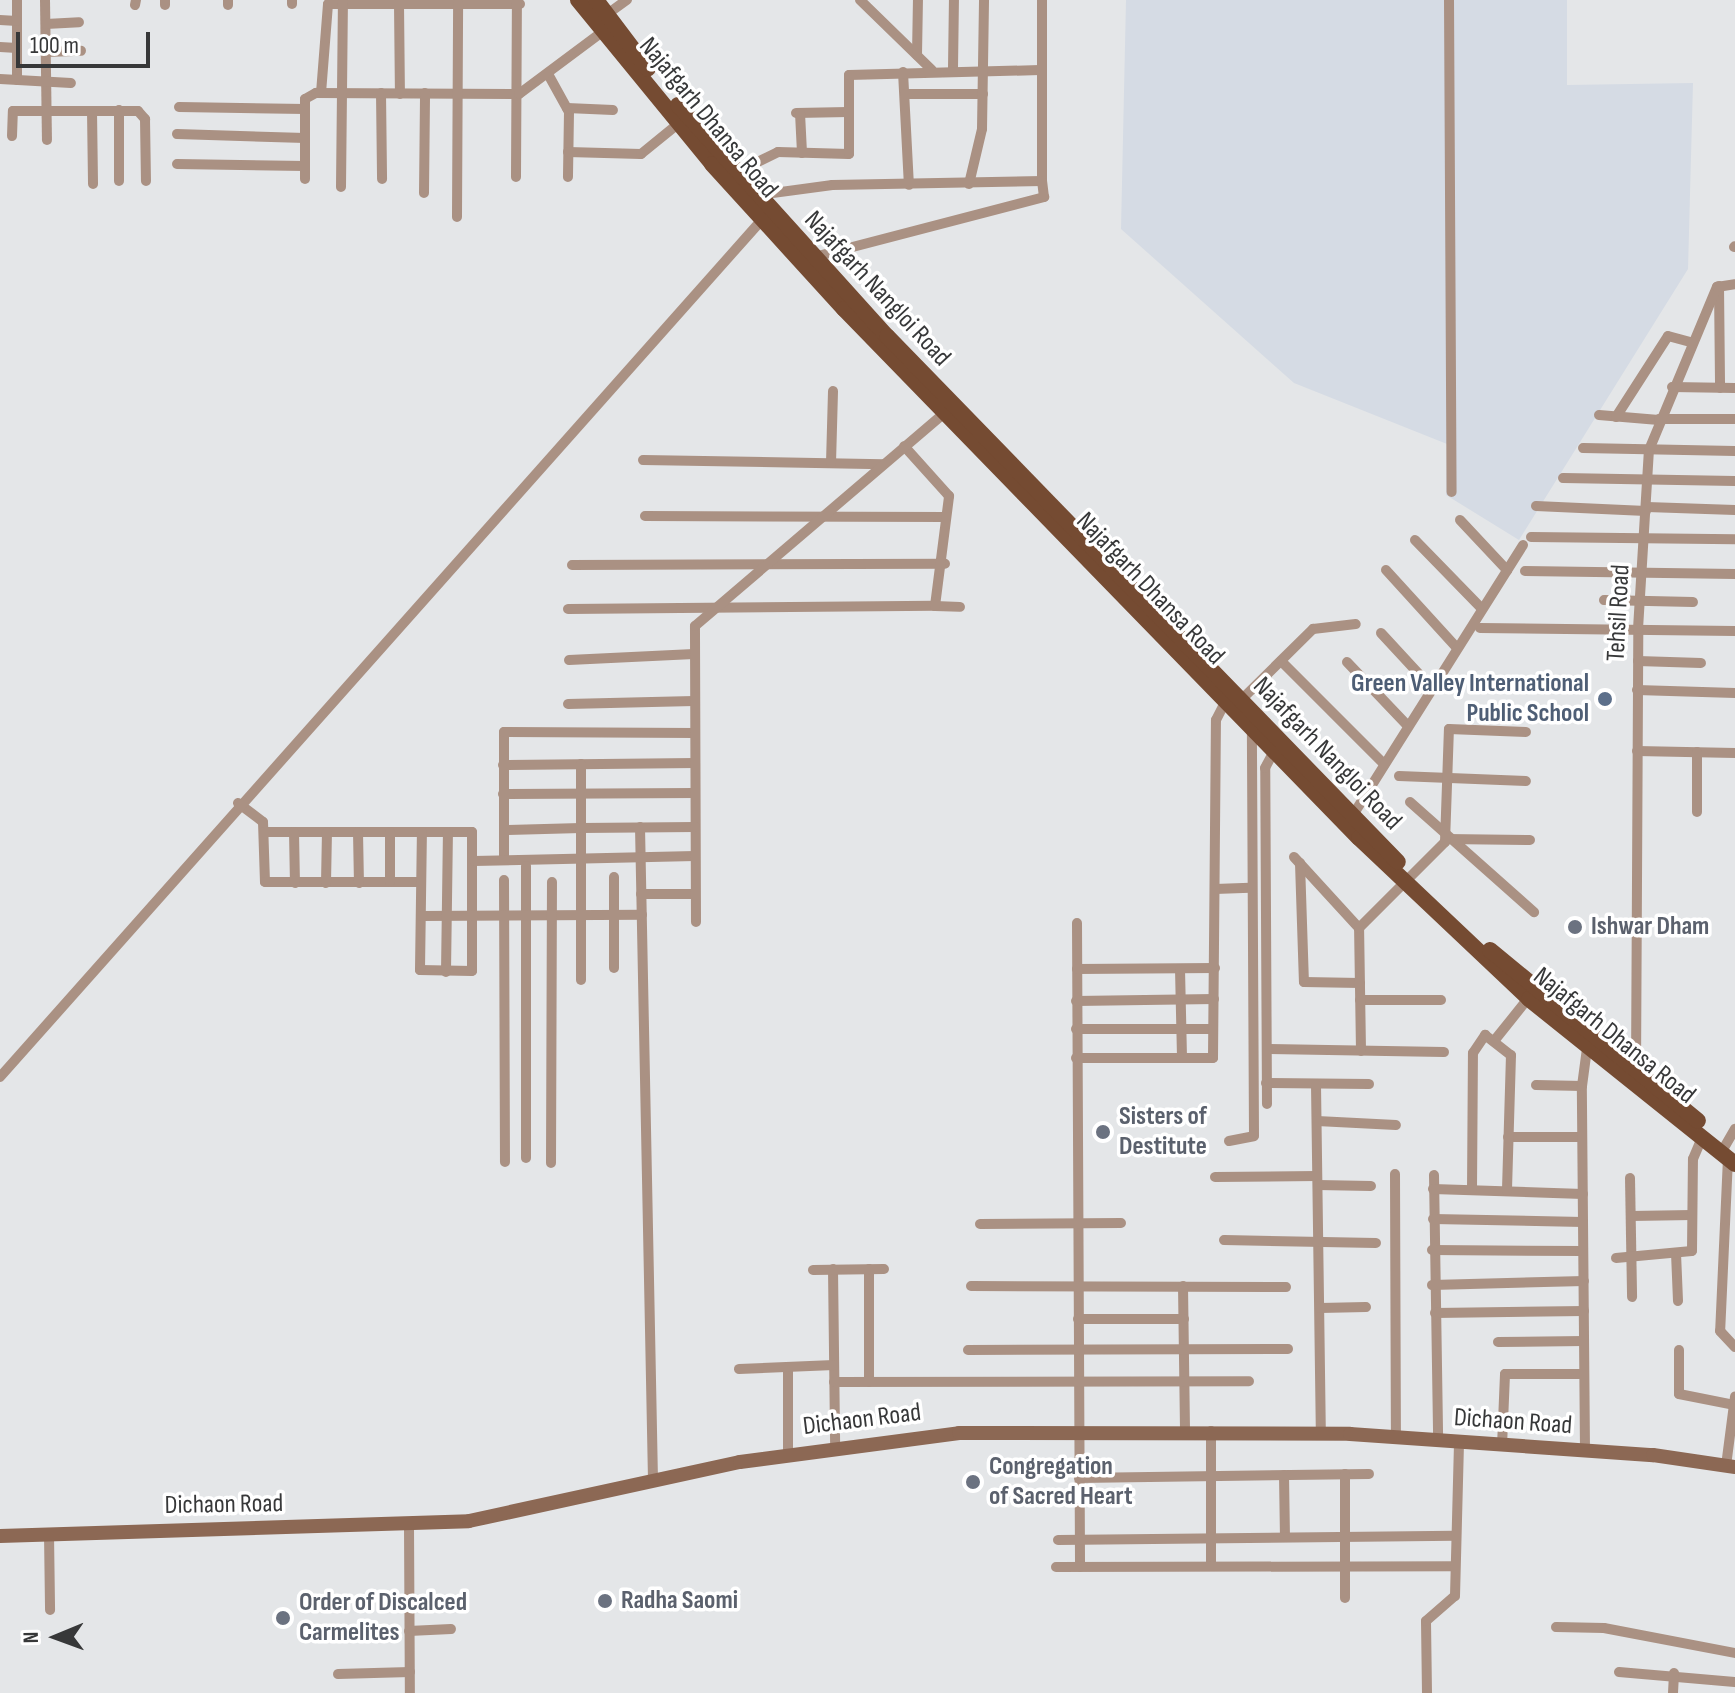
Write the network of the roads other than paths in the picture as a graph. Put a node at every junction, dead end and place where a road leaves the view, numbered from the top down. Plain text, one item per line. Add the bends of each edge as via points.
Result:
1 (17, 0) edge
2 (45, 0) edge
3 (578, 0) edge
4 (596, 0) edge
5 (627, 0) edge
6 (860, 0) edge
7 (875, 0) edge
8 (918, 0) edge
9 (954, 0) edge
10 (984, 0) edge
11 (1042, 0) edge
12 (1449, 0) edge
13 (343, 2) edge
14 (518, 2) edge
15 (399, 4) junction
16 (458, 4) junction
17 (875, 14) junction
18 (0, 20) edge
19 (17, 21) junction
20 (79, 22) dead end
21 (608, 23) junction
22 (46, 24) junction
23 (0, 47) edge
24 (17, 48) junction
25 (81, 51) dead end
26 (46, 52) junction
27 (917, 55) junction
28 (953, 68) junction
29 (983, 69) junction
30 (932, 70) junction
31 (1040, 70) junction
32 (903, 72) junction
33 (548, 74) junction
34 (0, 79) edge
35 (17, 80) junction
36 (47, 82) junction
37 (71, 83) dead end
38 (321, 93) junction
39 (381, 93) junction
40 (425, 93) junction
41 (459, 93) junction
42 (345, 94) junction
43 (400, 94) junction
44 (519, 94) junction
45 (905, 94) junction
46 (983, 94) junction
47 (179, 107) dead end
48 (567, 108) junction
49 (305, 109) junction
50 (47, 110) junction
51 (119, 110) junction
52 (613, 110) dead end
53 (92, 111) junction
54 (848, 112) junction
55 (679, 123) junction
56 (177, 134) dead end
57 (12, 136) dead end
58 (305, 138) junction
59 (47, 140) dead end
60 (568, 152) junction
61 (802, 153) junction
62 (177, 164) dead end
63 (305, 166) junction
64 (735, 173) junction
65 (516, 177) dead end
66 (568, 177) dead end
67 (305, 179) dead end
68 (382, 179) dead end
69 (119, 181) dead end
70 (146, 181) dead end
71 (1042, 181) junction
72 (93, 184) dead end
73 (969, 184) junction
74 (909, 185) junction
75 (341, 187) dead end
76 (424, 193) dead end
77 (752, 199) junction
78 (766, 215) junction
79 (457, 217) dead end
80 (814, 257) junction
81 (1719, 284) junction
82 (1735, 284) edge
83 (863, 320) junction
84 (1691, 342) junction
85 (1672, 387) junction
86 (1720, 388) junction
87 (1735, 388) edge
88 (833, 391) dead end
89 (949, 409) junction
90 (1599, 415) dead end
91 (1616, 417) junction
92 (1659, 419) junction
93 (1735, 419) edge
94 (904, 446) junction
95 (1583, 448) dead end
96 (1649, 450) junction
97 (1735, 451) edge
98 (643, 460) dead end
99 (831, 463) junction
100 (883, 464) junction
101 (1563, 478) dead end
102 (1648, 480) junction
103 (1735, 481) edge
104 (1452, 492) dead end
105 (1536, 506) dead end
106 (1646, 509) junction
107 (1735, 510) edge
108 (822, 515) junction
109 (645, 516) dead end
110 (946, 517) junction
111 (1460, 520) dead end
112 (1643, 538) junction
113 (1735, 539) edge
114 (1415, 540) dead end
115 (945, 564) junction
116 (572, 565) dead end
117 (764, 565) junction
118 (1386, 570) dead end
119 (1507, 570) junction
120 (1525, 571) dead end
121 (1644, 572) junction
122 (1735, 574) edge
123 (1604, 600) dead end
124 (1644, 601) junction
125 (1693, 602) dead end
126 (935, 606) junction
127 (960, 607) dead end
128 (568, 609) dead end
129 (1482, 609) junction
130 (709, 611) junction
131 (1356, 624) dead end
132 (1480, 628) dead end
133 (1638, 629) junction
134 (1735, 631) edge
135 (1381, 633) dead end
136 (1457, 648) junction
137 (694, 654) junction
138 (569, 660) dead end
139 (1281, 661) junction
140 (1638, 661) junction
141 (1347, 662) dead end
142 (1701, 663) dead end
143 (1432, 688) junction
144 (1637, 690) junction
145 (1735, 693) edge
146 (694, 701) junction
147 (1234, 701) junction
148 (568, 704) dead end
149 (1408, 726) junction
150 (1526, 732) dead end
151 (695, 733) junction
152 (1265, 737) junction
153 (1637, 751) junction
154 (1697, 752) junction
155 (1735, 753) edge
156 (695, 763) junction
157 (581, 764) junction
158 (1384, 764) junction
159 (503, 765) junction
160 (1399, 776) dead end
161 (1447, 778) junction
162 (1526, 781) dead end
163 (581, 793) junction
164 (695, 793) junction
165 (503, 794) junction
166 (1410, 802) dead end
167 (238, 803) junction
168 (1697, 812) dead end
169 (1353, 815) junction
170 (640, 827) junction
171 (695, 827) junction
172 (581, 828) junction
173 (504, 830) junction
174 (264, 832) junction
175 (294, 832) junction
176 (327, 832) junction
177 (358, 832) junction
178 (390, 832) junction
179 (422, 832) junction
180 (448, 832) junction
181 (1446, 839) junction
182 (1530, 840) dead end
183 (695, 856) junction
184 (581, 857) junction
185 (641, 857) junction
186 (504, 860) junction
187 (474, 861) junction
188 (526, 866) dead end
189 (614, 877) dead end
190 (1408, 879) junction
191 (504, 880) dead end
192 (390, 882) junction
193 (421, 882) junction
194 (552, 882) dead end
195 (295, 883) junction
196 (326, 883) junction
197 (359, 883) junction
198 (1250, 888) junction
199 (1215, 889) junction
200 (641, 894) junction
201 (695, 894) junction
202 (1534, 912) dead end
203 (642, 915) junction
204 (421, 916) junction
205 (447, 916) junction
206 (474, 916) junction
207 (504, 916) junction
208 (525, 916) junction
209 (551, 916) junction
210 (581, 916) junction
211 (614, 916) junction
212 (696, 922) dead end
213 (1077, 923) dead end
214 (1359, 928) junction
215 (614, 968) dead end
216 (1215, 968) junction
217 (1077, 969) junction
218 (1180, 969) junction
219 (446, 972) junction
220 (581, 980) dead end
221 (1360, 983) junction
222 (1532, 994) junction
223 (1214, 999) junction
224 (1182, 1000) junction
225 (1360, 1000) junction
226 (1441, 1000) dead end
227 (1076, 1001) junction
228 (1076, 1029) junction
229 (1182, 1029) junction
230 (1213, 1029) junction
231 (1588, 1039) junction
232 (1494, 1041) junction
233 (1267, 1049) junction
234 (1361, 1051) junction
235 (1444, 1052) dead end
236 (1076, 1058) junction
237 (1182, 1058) junction
238 (1636, 1071) junction
239 (0, 1077) edge
240 (1266, 1083) junction
241 (1369, 1084) dead end
242 (1316, 1085) junction
243 (1536, 1085) dead end
244 (1582, 1086) junction
245 (1267, 1104) dead end
246 (1317, 1121) junction
247 (1396, 1125) dead end
248 (1508, 1137) junction
249 (1582, 1137) junction
250 (1702, 1138) junction
251 (1229, 1141) dead end
252 (1730, 1150) edge
253 (526, 1158) dead end
254 (505, 1162) dead end
255 (551, 1163) dead end
256 (1395, 1174) dead end
257 (1434, 1175) dead end
258 (1215, 1177) dead end
259 (1630, 1178) dead end
260 (1318, 1181) junction
261 (1371, 1186) dead end
262 (1433, 1189) junction
263 (1472, 1190) junction
264 (1507, 1191) junction
265 (1583, 1194) junction
266 (1692, 1215) junction
267 (1631, 1216) junction
268 (1433, 1219) junction
269 (1077, 1222) junction
270 (1583, 1222) junction
271 (1121, 1223) dead end
272 (980, 1224) dead end
273 (1224, 1240) dead end
274 (1318, 1241) junction
275 (1376, 1243) dead end
276 (1432, 1250) junction
277 (1583, 1251) junction
278 (1676, 1253) junction
279 (1631, 1256) junction
280 (1616, 1258) dead end
281 (833, 1269) junction
282 (869, 1269) junction
283 (884, 1269) dead end
284 (813, 1270) dead end
285 (1584, 1281) junction
286 (1432, 1285) junction
287 (971, 1286) dead end
288 (1078, 1286) junction
289 (1183, 1286) junction
290 (1286, 1287) dead end
291 (1632, 1297) dead end
292 (1678, 1301) dead end
293 (1366, 1307) dead end
294 (1320, 1308) junction
295 (1584, 1311) junction
296 (1435, 1313) junction
297 (1078, 1319) junction
298 (1184, 1319) junction
299 (1584, 1341) junction
300 (1498, 1342) dead end
301 (1184, 1346) junction
302 (1078, 1347) junction
303 (1735, 1347) edge
304 (1288, 1349) dead end
305 (968, 1350) dead end
306 (1679, 1350) dead end
307 (834, 1365) junction
308 (788, 1367) junction
309 (739, 1369) dead end
310 (1584, 1374) junction
311 (1078, 1380) junction
312 (1185, 1380) junction
313 (1249, 1381) dead end
314 (834, 1382) junction
315 (869, 1382) junction
316 (1735, 1397) edge
317 (1735, 1405) edge
318 (1079, 1430) junction
319 (1185, 1431) junction
320 (1211, 1431) junction
321 (1321, 1433) junction
322 (1396, 1436) junction
323 (1438, 1440) junction
324 (1459, 1442) junction
325 (835, 1445) junction
326 (1502, 1446) junction
327 (1585, 1451) junction
328 (788, 1453) junction
329 (1730, 1467) edge
330 (1345, 1474) junction
331 (1369, 1474) dead end
332 (1284, 1475) junction
333 (1212, 1476) junction
334 (1079, 1478) junction
335 (653, 1482) junction
336 (409, 1526) junction
337 (49, 1534) junction
338 (0, 1536) edge
339 (1455, 1536) junction
340 (1211, 1537) junction
341 (1285, 1537) junction
342 (1345, 1537) junction
343 (1080, 1539) junction
344 (1058, 1540) dead end
345 (1211, 1566) junction
346 (1345, 1566) junction
347 (1455, 1566) junction
348 (1056, 1567) dead end
349 (1080, 1567) junction
350 (1345, 1598) dead end
351 (50, 1610) dead end
352 (1556, 1627) dead end
353 (451, 1629) dead end
354 (409, 1631) junction
355 (1735, 1653) edge
356 (410, 1672) junction
357 (1619, 1672) dead end
358 (1674, 1673) junction
359 (338, 1674) dead end
360 (1735, 1682) edge
361 (410, 1693) edge
362 (1427, 1693) edge
363 (1673, 1693) edge

1 - 19 street
2 - 22 street
3 - 21 main road, Najafgarh Dhansa Road
4 - 21 main road, Najafgarh Nangloi Road
5 - 21 street
6 - 17 street
7 - 17 street
8 - 27 street
9 - 28 street
10 - 29 street
11 - 31 street
12 - 104 street
13 - 15 street
13 - 38 street via 324,7
13 - 42 street
14 - 16 street
14 - 44 street
15 - 16 street
15 - 43 street
16 - 41 street
17 - 27 street
18 - 19 street
19 - 24 street
20 - 22 street
21 - 33 street
21 - 55 main road, Najafgarh Dhansa Road
21 - 64 main road, Najafgarh Nangloi Road
22 - 26 street
23 - 24 street
24 - 35 street
25 - 26 street
26 - 36 street
27 - 30 street
28 - 29 street
28 - 30 street
29 - 31 street
29 - 46 street
30 - 32 street
31 - 71 street
32 - 45 street
32 - 54 street via 849,75
33 - 44 street
33 - 48 street
34 - 35 street
35 - 36 street
36 - 37 street
36 - 50 street
38 - 42 street
38 - 49 street via 305,99
39 - 42 street
39 - 43 street
39 - 68 street
40 - 41 street
40 - 43 street
40 - 76 street
41 - 44 street
41 - 79 street
42 - 75 street
44 - 65 street
45 - 46 street
45 - 74 street
46 - 73 street
47 - 49 street
48 - 52 street
48 - 60 street
49 - 58 street
50 - 53 street
50 - 57 street via 13,111
50 - 59 street
51 - 53 street
51 - 69 street
51 - 70 street via 144,114
53 - 72 street
54 - 61 street via 849,154
54 - 61 street via 798,113
55 - 60 street via 641,154
55 - 77 main road, Najafgarh Dhansa Road
56 - 58 street
58 - 63 street
60 - 66 street
61 - 64 street via 778,152
62 - 63 street
63 - 67 street
64 - 77 main road, Najafgarh Nangloi Road
71 - 73 street
71 - 80 street via 1044,197
73 - 74 street
74 - 77 street via 789,188
77 - 78 main road, Najafgarh Nangloi Road
78 - 80 main road, Najafgarh Nangloi Road
78 - 83 main road, Najafgarh Dhansa Road
78 - 167 street
80 - 83 main road, Najafgarh Nangloi Road
81 - 82 street
81 - 84 street, Tehsil Road
81 - 86 street
83 - 89 main road, Najafgarh Nangloi Road
84 - 85 street, Tehsil Road
84 - 91 street via 1668,336
85 - 86 street
85 - 92 street, Tehsil Road
86 - 87 street
88 - 99 street
89 - 94 street
89 - 147 main road, Najafgarh Nangloi Road
90 - 91 street
91 - 92 street
92 - 93 street
92 - 96 street, Tehsil Road
94 - 100 street
94 - 110 street via 947,490
95 - 96 street
96 - 97 street
96 - 102 street, Tehsil Road
98 - 99 street
99 - 100 street
100 - 108 street
101 - 102 street
102 - 103 street
102 - 106 street, Tehsil Road
105 - 106 street
106 - 107 street
106 - 112 street, Tehsil Road
108 - 109 street
108 - 110 street
108 - 117 street
110 - 115 street
111 - 119 street
112 - 113 street
112 - 119 street via 1527,541
112 - 121 street, Tehsil Road
114 - 129 street
115 - 117 street
115 - 126 street
116 - 117 street
117 - 130 street
118 - 136 street
119 - 129 street
120 - 121 street
121 - 122 street
121 - 124 street, Tehsil Road
123 - 124 street
124 - 125 street
124 - 133 street, Tehsil Road
126 - 127 street
126 - 130 street
128 - 130 street
129 - 136 street
130 - 137 street via 695,626
131 - 139 street via 1313,629
132 - 133 street
133 - 134 street
133 - 140 street, Tehsil Road
135 - 143 street
136 - 143 street
137 - 138 street
137 - 146 street
139 - 147 street
139 - 158 street
140 - 142 street
140 - 144 street, Tehsil Road
141 - 149 street
143 - 149 street
144 - 145 street
144 - 153 street, Tehsil Road
146 - 148 street
146 - 151 street
147 - 152 main road, Najafgarh Nangloi Road
147 - 199 street via 1216,720
149 - 158 street
150 - 161 street via 1451,728
151 - 156 street
151 - 159 street via 506,732
152 - 169 main road, Najafgarh Nangloi Road
152 - 190 main road
152 - 198 street
152 - 233 street
153 - 154 street
153 - 238 street, Tehsil Road
154 - 155 street
154 - 168 street
156 - 157 street
156 - 164 street
157 - 159 street
157 - 163 street
158 - 169 street
159 - 165 street
160 - 161 street
161 - 162 street
161 - 181 street
163 - 164 street
163 - 165 street
163 - 172 street
164 - 171 street
165 - 173 street
166 - 181 street
167 - 174 street via 261,818
167 - 239 street
169 - 190 main road, Najafgarh Nangloi Road
170 - 171 street
170 - 172 street
170 - 185 street
171 - 183 street
172 - 173 street
172 - 184 street
173 - 186 street
174 - 175 street
174 - 195 street via 265,882
175 - 176 street
175 - 195 street
176 - 177 street
176 - 196 street
177 - 178 street
177 - 197 street
178 - 179 street
178 - 192 street
179 - 180 street
179 - 193 street
180 - 187 street via 474,833
180 - 205 street
181 - 182 street
181 - 190 street
181 - 202 street
183 - 185 street
183 - 201 street
184 - 185 street
184 - 186 street
184 - 210 street
185 - 200 street
186 - 187 street
187 - 206 street
188 - 208 street
189 - 211 street
190 - 214 street
190 - 222 main road, Najafgarh Nangloi Road
191 - 207 street
192 - 193 street
192 - 197 street
193 - 204 street
194 - 209 street
195 - 196 street
196 - 197 street
198 - 199 street
198 - 251 street via 1254,1136
199 - 216 street
200 - 201 street
200 - 203 street
201 - 212 street
203 - 211 street
203 - 335 street via 647,940
204 - 205 street
204 - 219 street via 420,970
205 - 206 street
205 - 219 street
206 - 207 street
206 - 219 street via 474,970
207 - 208 street
207 - 254 street
208 - 209 street
208 - 253 street
209 - 210 street
209 - 255 street
210 - 211 street
210 - 220 street
211 - 215 street
213 - 217 street
214 - 221 street
214 - 221 street via 1297,860 1304,982
216 - 218 street
216 - 223 street
217 - 218 street
217 - 227 street
218 - 224 street
221 - 225 street
222 - 231 main road, Najafgarh Nangloi Road
222 - 232 street
223 - 224 street
223 - 230 street
224 - 227 street
224 - 229 street
225 - 226 street
225 - 234 street
227 - 228 street
228 - 229 street
228 - 236 street
229 - 230 street
229 - 237 street
230 - 237 street via 1212,1058
231 - 238 main road, Najafgarh Nangloi Road
231 - 244 street
231 - 250 main road, Najafgarh Dhansa Road
232 - 248 street via 1511,1055
232 - 263 street via 1485,1035 1473,1053
233 - 234 street
233 - 240 street
234 - 235 street
236 - 237 street
236 - 269 street
238 - 252 main road, Najafgarh Nangloi Road
240 - 242 street
240 - 245 street
241 - 242 street
242 - 246 street
243 - 244 street
244 - 249 street
246 - 247 street
246 - 260 street
248 - 249 street
248 - 264 street
249 - 265 street
250 - 252 main road, Najafgarh Dhansa Road
250 - 266 street via 1693,1159
252 - 303 street via 1720,1331
256 - 322 street
257 - 262 street
258 - 260 street
259 - 267 street
260 - 261 street
260 - 274 street
262 - 263 street
262 - 268 street
263 - 264 street
264 - 265 street
265 - 270 street
266 - 267 street
266 - 278 street via 1692,1251
267 - 279 street
268 - 270 street
268 - 276 street
269 - 271 street
269 - 272 street
269 - 288 street
270 - 277 street
273 - 274 street
274 - 275 street
274 - 294 street
276 - 277 street
276 - 286 street
277 - 285 street
278 - 279 street
278 - 292 street
279 - 280 street
279 - 291 street
281 - 282 street
281 - 284 street
281 - 307 street
282 - 283 street
282 - 315 street
285 - 286 street
285 - 295 street
286 - 296 street
287 - 288 street
288 - 289 street
288 - 297 street
289 - 290 street
289 - 298 street
293 - 294 street
294 - 321 street
295 - 296 street
295 - 299 street
296 - 323 street
297 - 298 street
297 - 302 street
298 - 301 street
299 - 300 street
299 - 310 street
301 - 302 street
301 - 304 street
301 - 312 street
302 - 305 street
302 - 311 street
306 - 317 street via 1679,1394
307 - 308 street
307 - 314 street
308 - 309 street
308 - 328 street
310 - 326 street via 1505,1374
310 - 327 street
311 - 312 street
311 - 315 street
311 - 318 street
312 - 313 street
312 - 319 street
314 - 315 street
314 - 325 street
316 - 317 street
317 - 329 street
318 - 319 street, Dichaon Road
318 - 325 street, Dichaon Road
318 - 334 street
319 - 320 street, Dichaon Road
320 - 321 street, Dichaon Road
320 - 333 street
321 - 322 street, Dichaon Road
322 - 323 street, Dichaon Road
323 - 324 street, Dichaon Road
324 - 326 street, Dichaon Road
324 - 339 street
325 - 328 street, Dichaon Road
326 - 327 street, Dichaon Road
327 - 329 street, Dichaon Road
328 - 335 street, Dichaon Road
330 - 331 street
330 - 332 street
330 - 342 street
332 - 333 street
332 - 341 street
333 - 334 street
333 - 340 street
334 - 343 street
335 - 336 street, Dichaon Road via 469,1521
336 - 337 street, Dichaon Road
336 - 354 street
337 - 338 street, Dichaon Road
337 - 351 street
339 - 342 street
339 - 347 street
340 - 341 street
340 - 343 street
340 - 345 street
341 - 342 street
342 - 346 street
343 - 344 street
343 - 349 street
345 - 346 street
345 - 349 street
346 - 347 street
346 - 350 street
347 - 362 street via 1452,1603 1426,1621
348 - 349 street
352 - 355 street via 1604,1628
353 - 354 street
354 - 356 street
356 - 359 street
356 - 361 street
357 - 358 street
358 - 360 street
358 - 363 street

